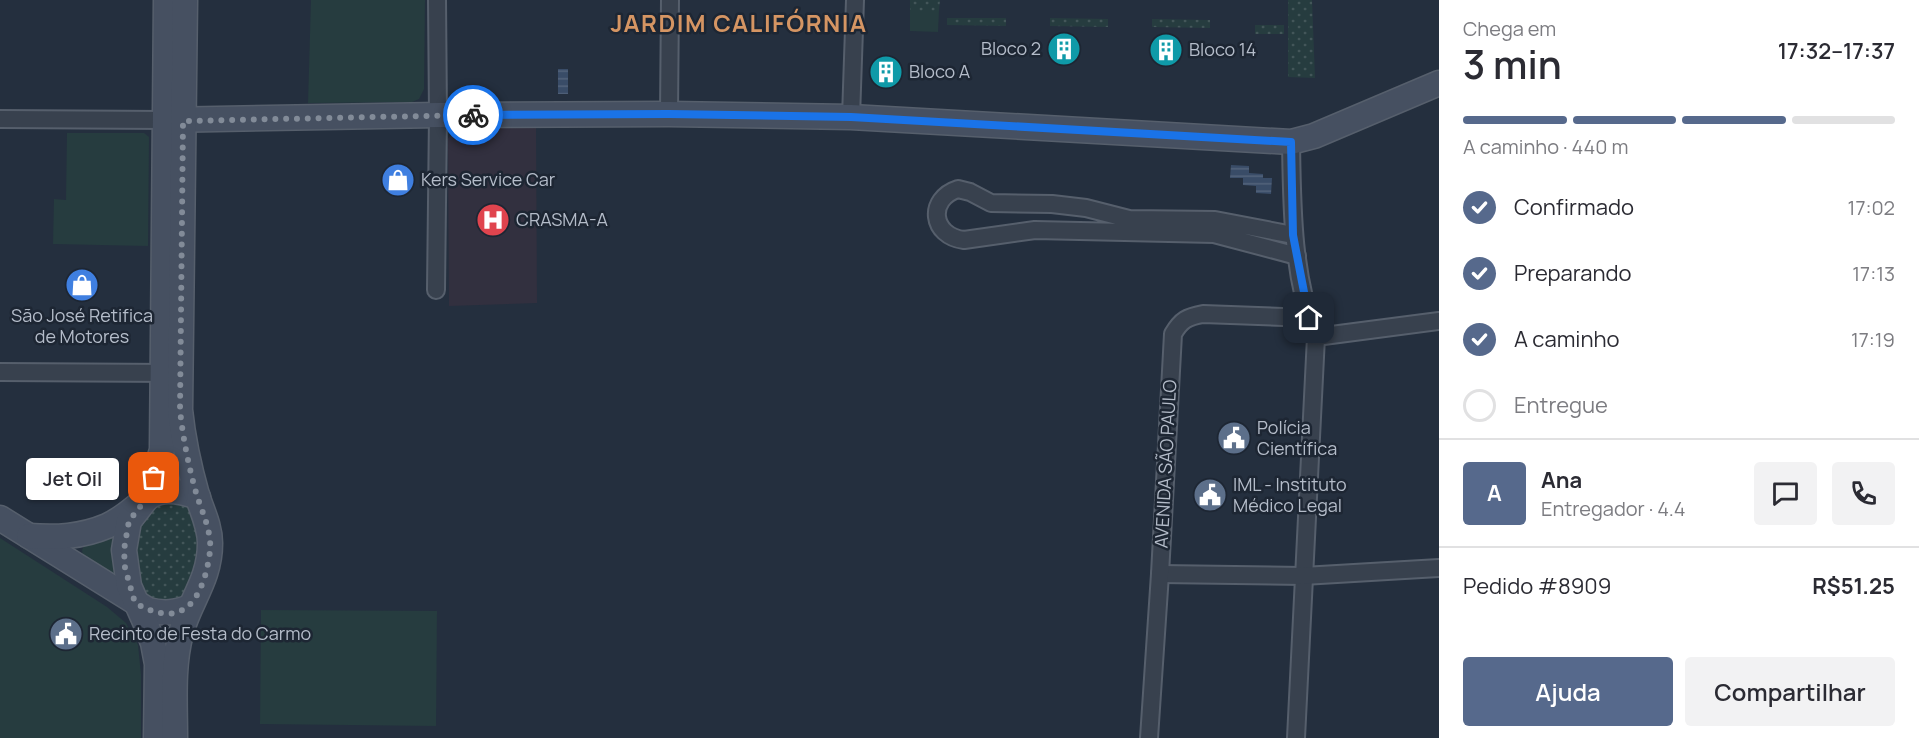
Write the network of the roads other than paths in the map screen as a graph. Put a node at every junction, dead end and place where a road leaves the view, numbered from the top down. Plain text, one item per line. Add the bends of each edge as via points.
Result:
1 (166, 0) edge
2 (185, 0) edge
3 (437, 0) edge
4 (670, 0) edge
5 (855, 0) edge
6 (1439, 83) edge
7 (669, 114) junction
8 (438, 115) junction
9 (851, 117) junction
10 (0, 119) edge
11 (174, 121) junction
12 (1291, 142) junction
13 (1128, 225) junction
14 (1215, 227) junction
15 (1293, 235) junction
16 (1297, 256) junction
17 (435, 290) dead end
18 (1309, 318) junction
19 (1439, 321) edge
20 (1316, 337) junction
21 (0, 372) edge
22 (171, 373) junction
23 (198, 497) junction
24 (147, 498) junction
25 (0, 518) edge
26 (27, 536) junction
27 (1439, 568) edge
28 (1160, 574) junction
29 (1303, 576) junction
30 (135, 603) junction
31 (190, 607) junction
32 (156, 738) edge
33 (175, 738) edge
34 (1149, 738) edge
35 (1296, 738) edge

1 - 11 main road
2 - 11 main road
3 - 8 street
4 - 7 street
5 - 9 street
6 - 12 main road
7 - 8 main road
7 - 9 main road
8 - 11 main road
8 - 17 street
9 - 12 main road
10 - 11 street
11 - 22 main road
12 - 15 street
13 - 13 street via 1086,208 991,203 958,189 944,196 937,218 945,234 963,240 1035,230
13 - 14 street
14 - 15 street
14 - 16 street
15 - 16 street
16 - 18 street
18 - 20 street
18 - 28 street, AVENIDA SÃO PAULO via 1203,314 1180,321 1171,345
19 - 20 street
20 - 29 street
21 - 22 street
22 - 23 main road
22 - 24 main road via 162,450
23 - 24 main road via 178,490 158,491
23 - 31 main road via 210,542 208,565
24 - 26 main road via 122,517 88,533 68,537
24 - 30 main road via 129,521 124,550
25 - 26 main road
26 - 30 main road
27 - 29 street
28 - 29 street
28 - 34 street, AVENIDA SÃO PAULO
29 - 35 street
30 - 31 main road via 162,614
30 - 32 main road via 158,664
31 - 33 main road via 176,658

